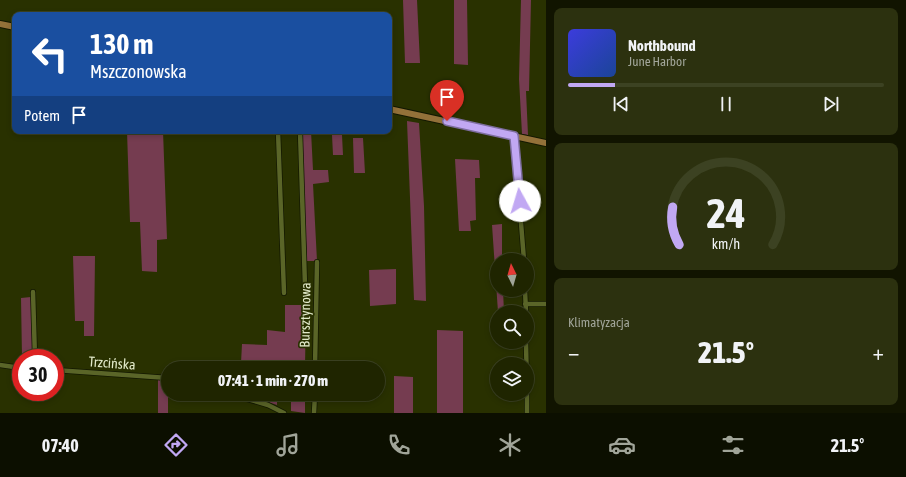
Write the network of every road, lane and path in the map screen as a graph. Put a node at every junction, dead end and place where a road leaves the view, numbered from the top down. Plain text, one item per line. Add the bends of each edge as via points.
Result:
1 (0, 24) edge
2 (12, 26) edge
3 (392, 110) edge
4 (278, 134) edge
5 (300, 134) edge
6 (514, 136) junction
7 (546, 143) edge
8 (523, 253) edge
9 (317, 262) dead end
10 (304, 288) dead end
11 (33, 292) dead end
12 (284, 293) dead end
13 (526, 297) edge
14 (526, 304) joint
15 (546, 304) edge
16 (35, 349) edge
17 (315, 361) edge
18 (0, 365) edge
19 (12, 367) edge
20 (64, 371) edge
21 (161, 378) edge
22 (254, 401) edge
23 (315, 401) edge
24 (527, 401) edge
25 (284, 413) edge
26 (314, 413) edge
27 (527, 413) edge

1 - 2 main road
3 - 6 main road
4 - 12 street
5 - 10 street
6 - 7 main road
6 - 8 street
9 - 17 street, Bursztynowa
11 - 16 street
13 - 14 street
14 - 15 street
18 - 19 street
20 - 21 street, Trzcińska
22 - 25 street
23 - 26 street
24 - 27 street

